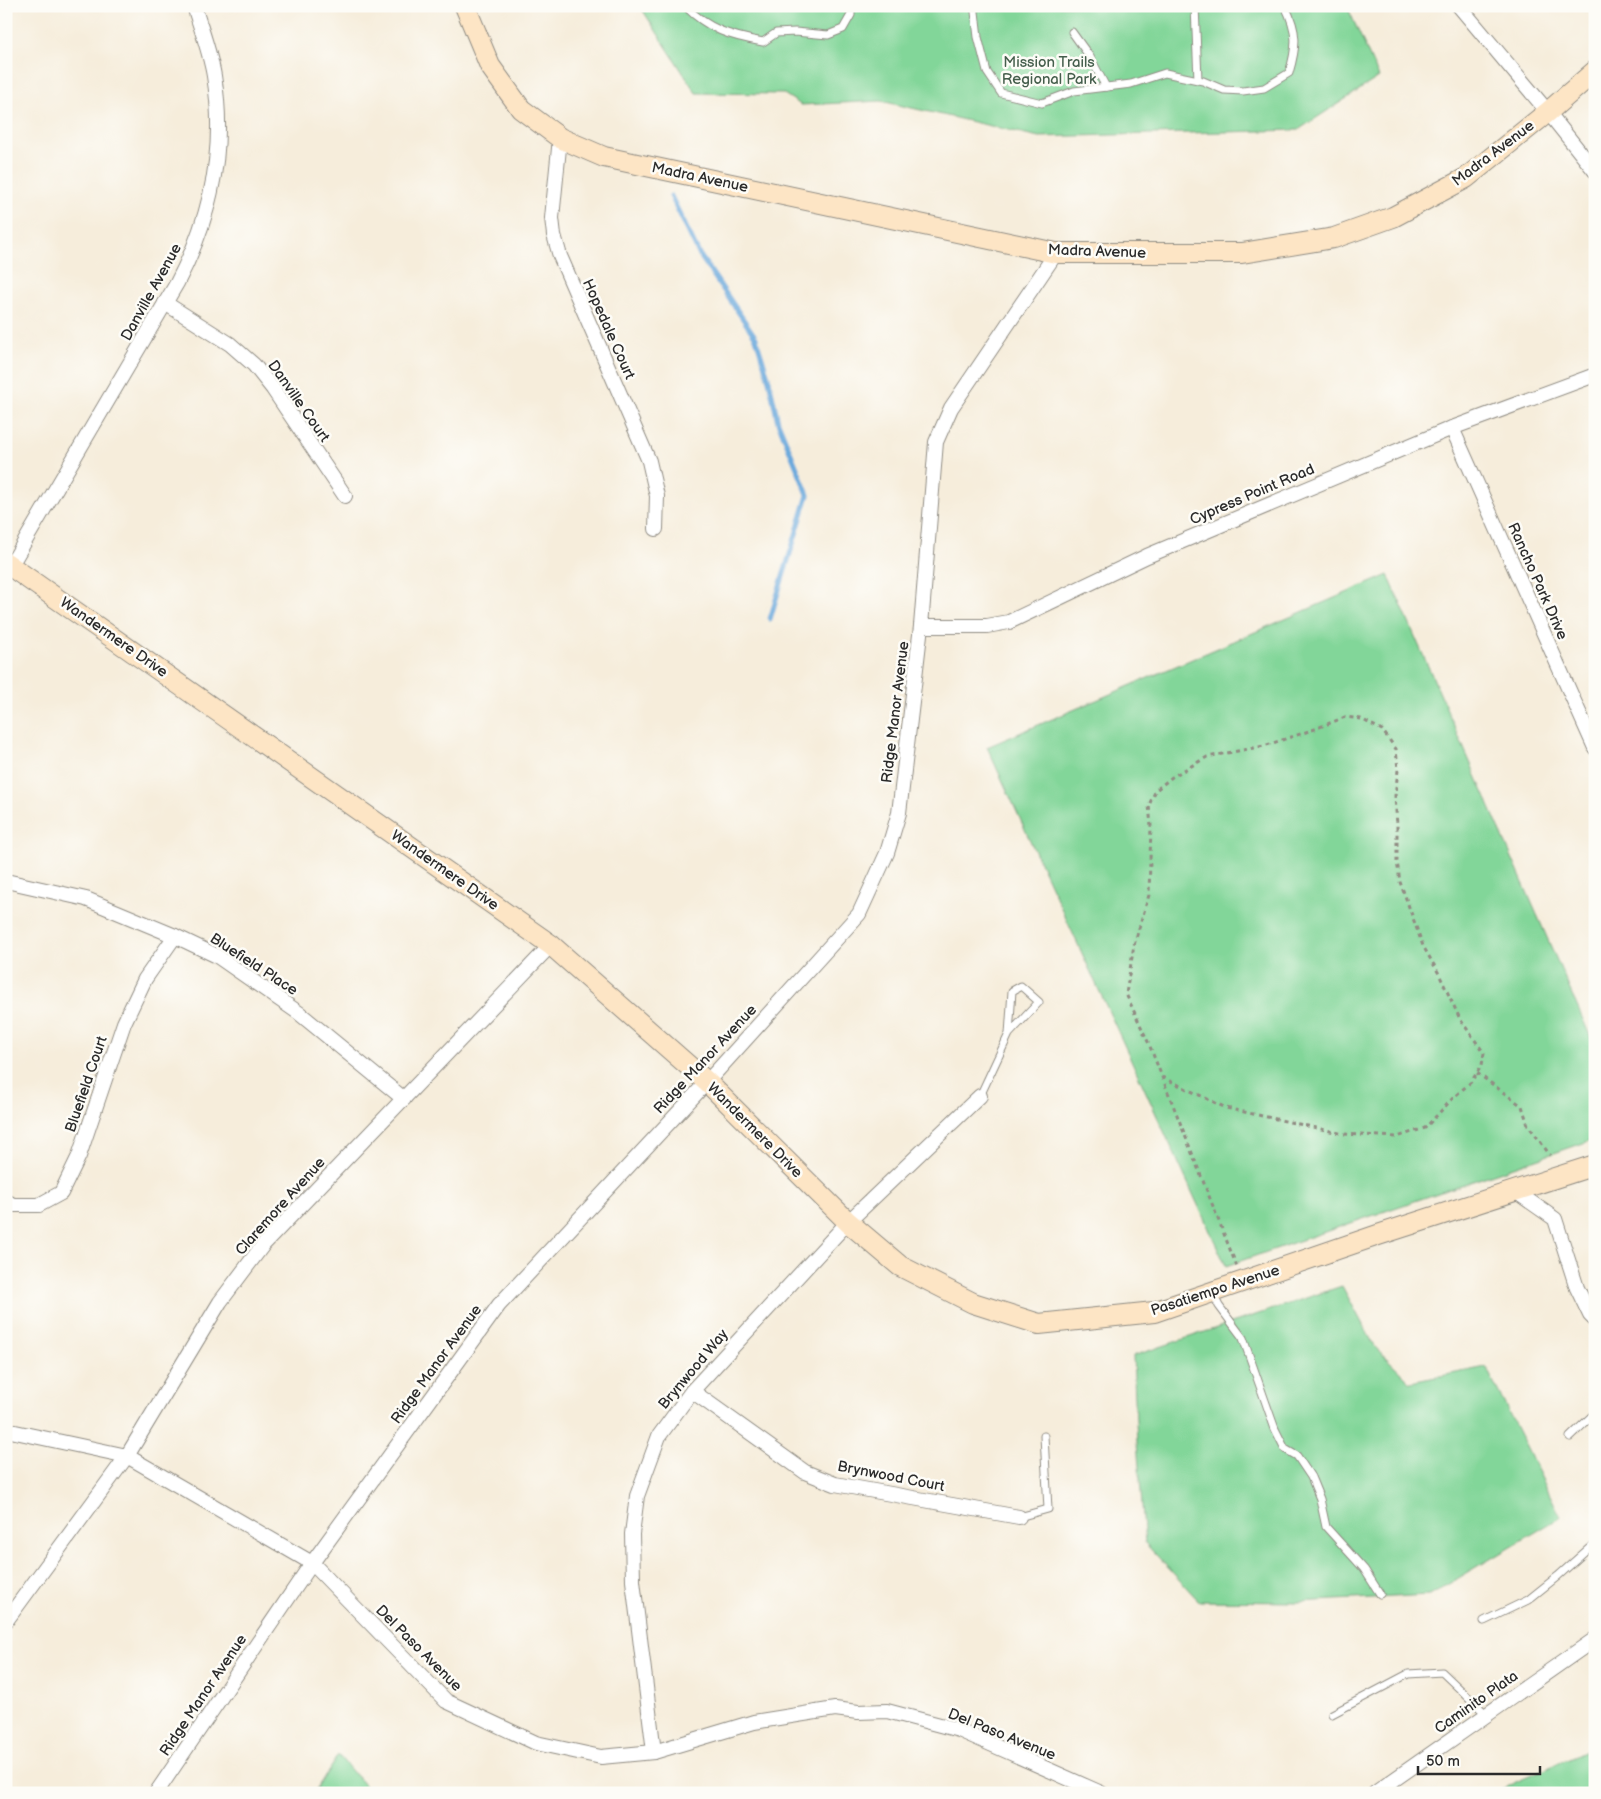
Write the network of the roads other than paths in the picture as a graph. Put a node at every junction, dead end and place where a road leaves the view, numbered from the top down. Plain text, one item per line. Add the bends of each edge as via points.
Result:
1 (194, 6) edge
2 (465, 6) edge
3 (685, 6) edge
4 (851, 6) edge
5 (1195, 6) edge
6 (1285, 6) edge
7 (1459, 6) edge
8 (975, 12) dead end
9 (1072, 32) dead end
10 (1595, 71) edge
11 (1198, 80) junction
12 (1106, 87) junction
13 (1548, 112) junction
14 (560, 138) junction
15 (1595, 171) edge
16 (1056, 253) junction
17 (165, 303) junction
18 (1595, 375) edge
19 (1452, 428) junction
20 (345, 496) dead end
21 (656, 529) dead end
22 (9, 564) edge
23 (921, 626) junction
24 (1595, 748) edge
25 (6, 880) edge
26 (175, 936) junction
27 (551, 945) junction
28 (1009, 1034) junction
29 (707, 1082) junction
30 (980, 1096) joint
31 (404, 1099) junction
32 (1595, 1165) edge
33 (1515, 1191) junction
34 (6, 1201) edge
35 (848, 1222) junction
36 (1216, 1300) junction
37 (1595, 1320) edge
38 (692, 1391) junction
39 (1595, 1413) edge
40 (6, 1430) edge
41 (1044, 1436) dead end
42 (1570, 1437) dead end
43 (127, 1456) junction
44 (1019, 1517) joint
45 (1595, 1543) edge
46 (312, 1563) junction
47 (1380, 1594) dead end
48 (6, 1620) edge
49 (1484, 1621) dead end
50 (1595, 1639) edge
51 (1332, 1714) dead end
52 (1486, 1715) junction
53 (654, 1752) junction
54 (156, 1793) edge
55 (1101, 1793) edge
56 (1375, 1793) edge

1 - 17 street, Danville Avenue via 214,75 217,158 211,195 198,240
2 - 14 street, Madra Avenue via 490,66 521,109
3 - 4 lane via 708,26 734,37 763,42 776,33 828,35 843,29
5 - 11 lane
6 - 11 lane via 1292,20 1296,50 1288,73 1264,88 1243,92 1224,90
7 - 13 street
8 - 12 lane via 987,72 1001,93 1042,103 1074,91
9 - 12 lane
10 - 13 street, Madra Avenue
11 - 12 lane via 1165,72 1131,84
13 - 15 street
13 - 16 street, Madra Avenue via 1466,178 1393,216 1334,238 1242,253
14 - 16 street, Madra Avenue via 604,157
14 - 21 street, Hopedale Court via 552,218 554,235 560,256 649,461 657,496
16 - 23 street, Ridge Manor Avenue via 951,408 936,442
17 - 20 street, Danville Court via 230,344 254,365
17 - 22 street, Danville Avenue
18 - 19 street, Cypress Point Road
19 - 23 street, Cypress Point Road via 1147,556 1009,622 986,626
19 - 24 street, Rancho Park Drive
22 - 27 street, Wandermere Drive
23 - 29 street, Ridge Manor Avenue via 899,813 888,853 859,914
25 - 26 street, Bluefield Place via 86,899
26 - 31 street, Bluefield Place via 216,956 299,1013
26 - 34 street, Bluefield Court via 146,979 124,1023 79,1156 61,1193 38,1205 13,1205
27 - 29 street, Wandermere Drive
27 - 31 street, Claremore Avenue
28 - 28 lane via 1039,1002 1021,986 1012,991
28 - 30 lane
29 - 35 street, Wandermere Drive
29 - 46 street, Ridge Manor Avenue via 499,1305
30 - 35 street, Brynwood Way
31 - 43 street, Claremore Avenue via 263,1245 220,1302
32 - 33 street, Pasatiempo Avenue
33 - 36 street, Pasatiempo Avenue via 1242,1281
33 - 37 street via 1555,1219 1577,1288
35 - 36 street, Pasatiempo Avenue via 900,1266 973,1303 1039,1324 1154,1312
35 - 38 street, Brynwood Way
36 - 47 lane via 1243,1338 1285,1449 1297,1456 1311,1478 1326,1527 1364,1569
38 - 44 street, Brynwood Court via 806,1472 835,1484
38 - 53 street, Brynwood Way via 659,1436 637,1496 632,1534 633,1581
39 - 42 lane
40 - 43 street, Del Paso Avenue
41 - 44 lane via 1048,1509
43 - 46 street, Del Paso Avenue
43 - 48 street, Claremore Avenue
45 - 49 lane via 1528,1600
46 - 53 street, Del Paso Avenue via 446,1701 536,1743 601,1757
46 - 54 street, Ridge Manor Avenue
50 - 52 street, Caminito Plata
51 - 52 lane via 1408,1674 1442,1672
52 - 56 street, Caminito Plata
53 - 55 street, Del Paso Avenue via 754,1722 835,1709 887,1711 959,1730

